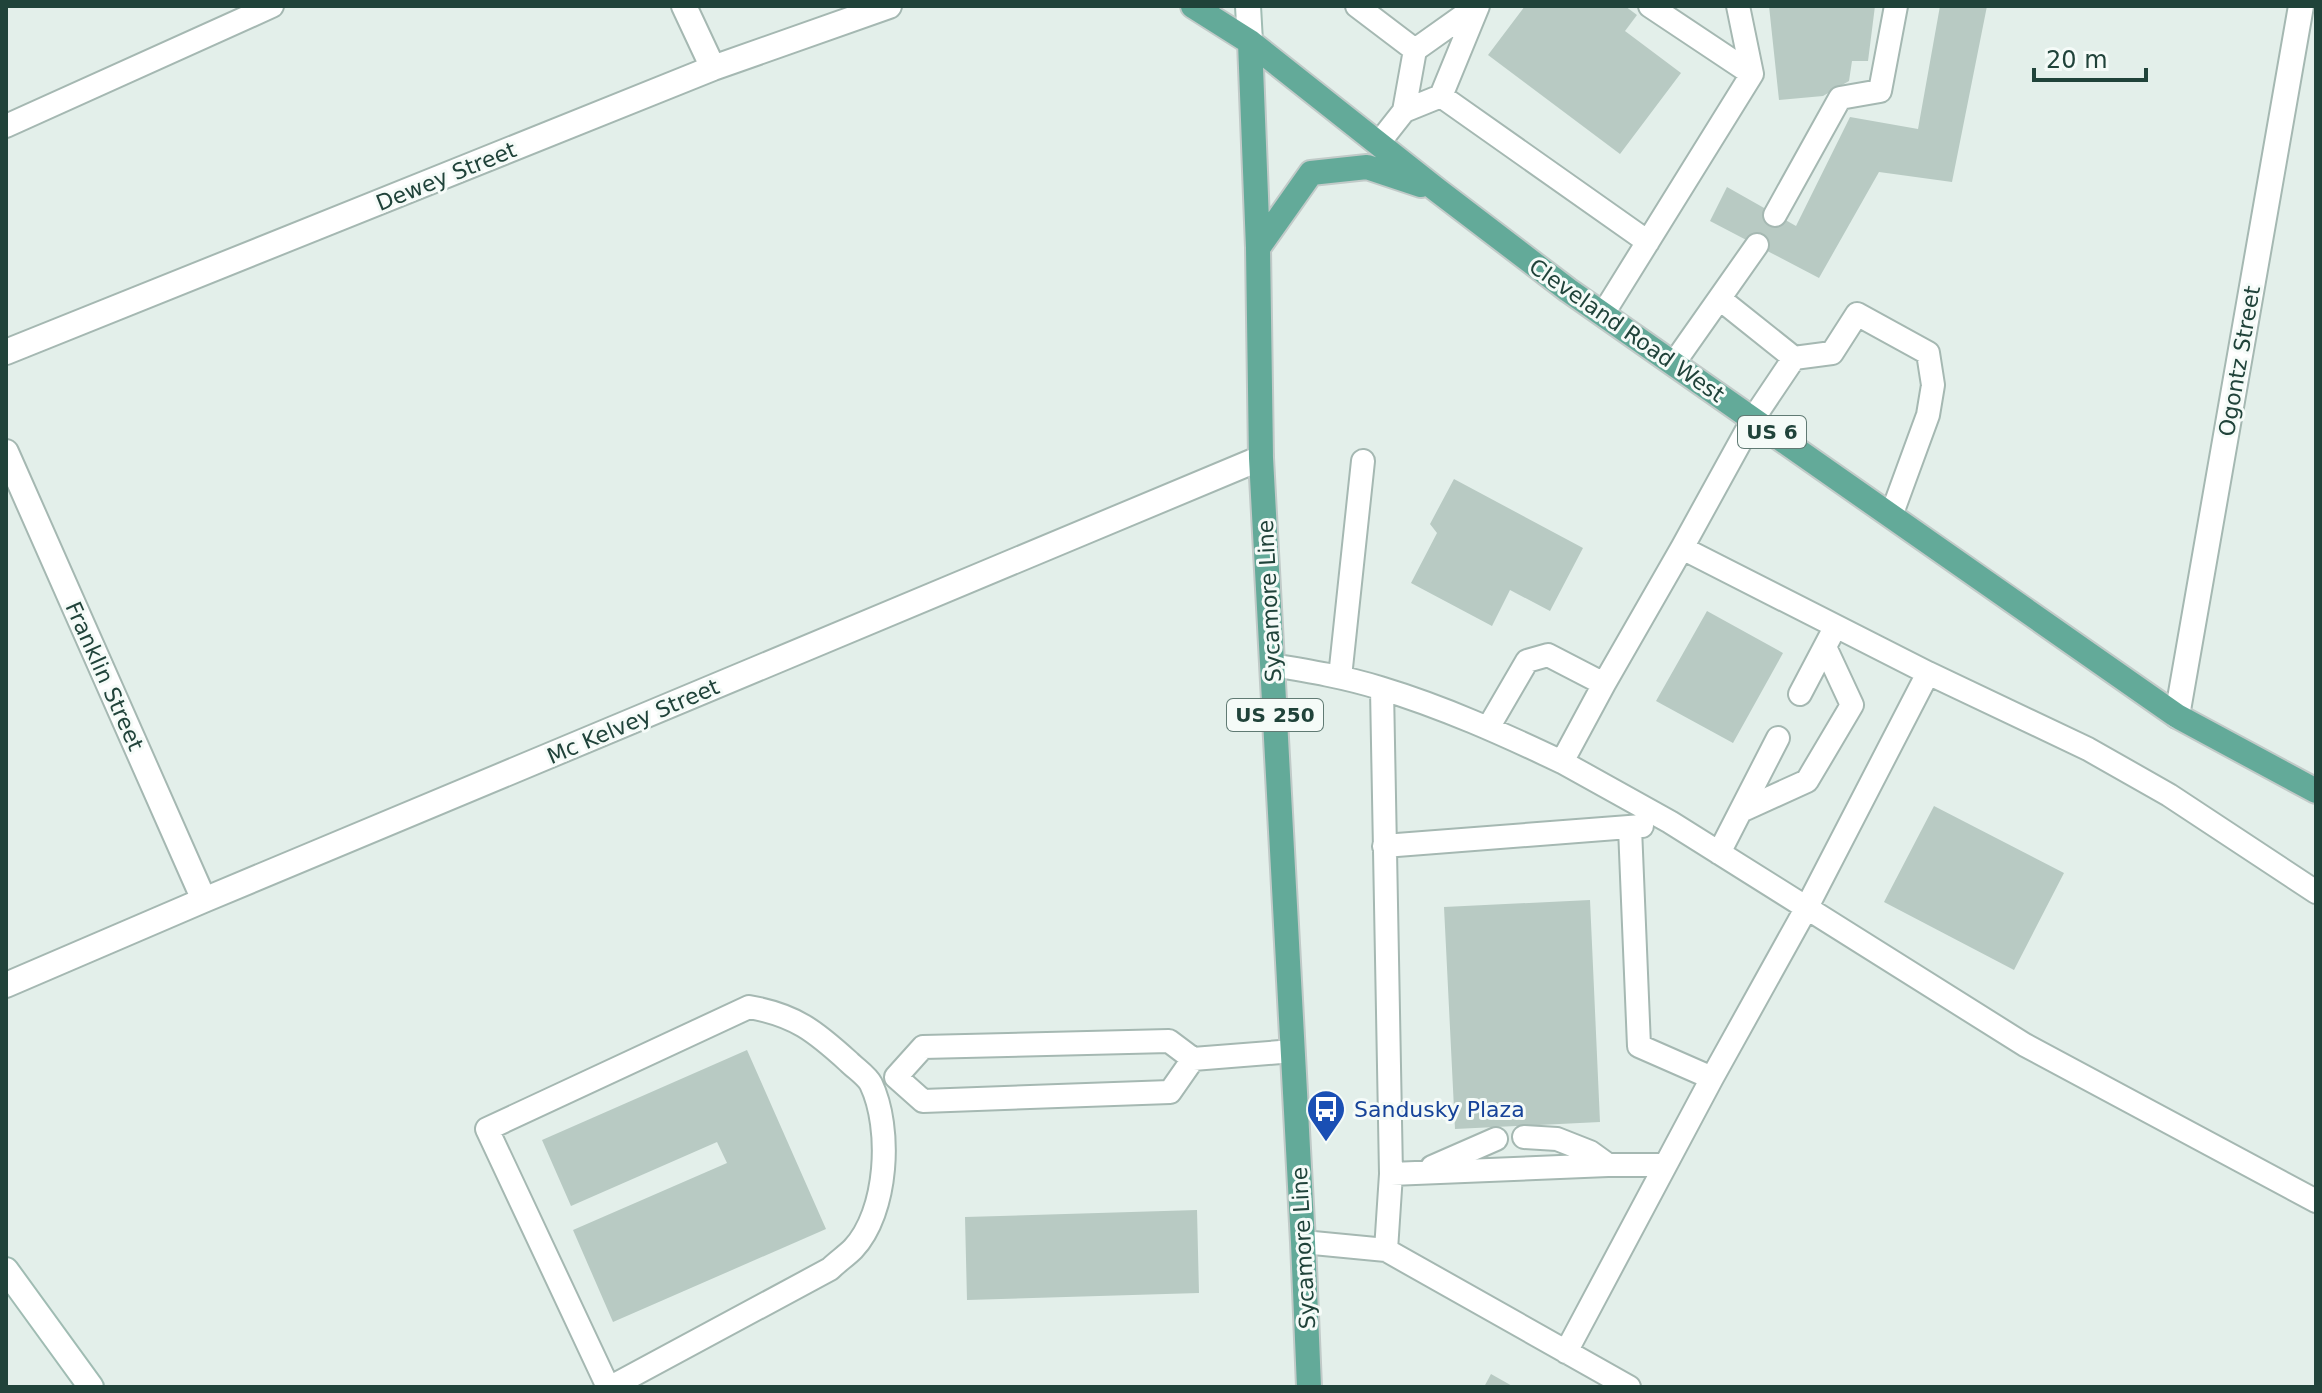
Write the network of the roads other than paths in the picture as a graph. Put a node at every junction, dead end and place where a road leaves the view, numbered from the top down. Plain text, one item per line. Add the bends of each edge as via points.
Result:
1 (272, 6) edge
2 (684, 6) edge
3 (889, 6) edge
4 (1193, 6) edge
5 (1248, 6) edge
6 (1357, 6) edge
7 (1478, 6) edge
8 (1650, 6) edge
9 (1738, 6) edge
10 (1896, 6) edge
11 (2301, 6) edge
12 (1250, 42) junction
13 (1415, 50) junction
14 (713, 68) junction
15 (1752, 74) junction
16 (1441, 96) junction
17 (1404, 111) junction
18 (6, 126) edge
19 (1378, 144) junction
20 (1437, 190) junction
21 (1775, 215) dead end
22 (1648, 242) junction
23 (1757, 245) dead end
24 (1258, 248) junction
25 (1720, 299) junction
26 (1603, 314) junction
27 (6, 352) edge
28 (1794, 358) junction
29 (1674, 363) junction
30 (1753, 419) junction
31 (6, 452) edge
32 (1261, 458) junction
33 (1363, 461) dead end
34 (1891, 516) junction
35 (1682, 548) junction
36 (1836, 626) junction
37 (1825, 647) junction
38 (1272, 665) junction
39 (1928, 673) junction
40 (1340, 677) junction
41 (1604, 684) junction
42 (1382, 689) junction
43 (1800, 694) dead end
44 (2177, 716) junction
45 (1488, 728) junction
46 (1778, 738) dead end
47 (1562, 762) junction
48 (2316, 791) edge
49 (1741, 811) junction
50 (1670, 822) junction
51 (1630, 828) junction
52 (1384, 846) junction
53 (1719, 853) junction
54 (2316, 892) edge
55 (204, 900) junction
56 (1807, 907) junction
57 (6, 985) edge
58 (1293, 1051) junction
59 (1193, 1059) junction
60 (896, 1077) junction
61 (1712, 1078) junction
62 (870, 1082) junction
63 (1524, 1137) dead end
64 (1496, 1139) dead end
65 (1608, 1165) junction
66 (1665, 1165) junction
67 (1423, 1171) junction
68 (1391, 1174) junction
69 (2316, 1201) edge
70 (1303, 1242) junction
71 (1386, 1250) junction
72 (6, 1270) edge
73 (1566, 1352) junction
74 (91, 1387) edge
75 (610, 1387) edge
76 (1309, 1387) edge
77 (1629, 1387) edge

1 - 18 lane
2 - 14 street
3 - 14 street, Dewey Street
4 - 12 main road, Cleveland Road West / US 6
5 - 12 street, Sycamore Line
6 - 13 lane
7 - 13 lane
7 - 16 lane
8 - 15 lane
9 - 15 lane
10 - 21 lane via 1880,91 1840,98
11 - 44 street, Ogontz Street
12 - 19 main road, Cleveland Road West / US 6
12 - 24 main road, Sycamore Line / US 250
13 - 17 lane
14 - 27 street, Dewey Street
15 - 22 lane
16 - 17 lane
16 - 22 lane
17 - 19 lane
19 - 20 main road, Cleveland Road West / US 6
20 - 24 main road via 1367,167 1311,173
20 - 26 main road, Cleveland Road West / US 6
22 - 26 lane
23 - 25 lane
24 - 32 main road, Sycamore Line / US 250
25 - 28 lane
25 - 29 lane
26 - 29 main road, Cleveland Road West / US 6
28 - 30 lane
28 - 34 lane via 1832,353 1857,314 1928,353 1933,385 1928,415
29 - 30 main road, Cleveland Road West / US 6
30 - 34 main road, Cleveland Road West / US 6
30 - 35 lane
31 - 55 street, Franklin Street
32 - 38 main road, Sycamore Line / US 250
32 - 55 street, Mc Kelvey Street
33 - 40 lane
34 - 44 main road, Cleveland Road West / US 6
35 - 36 lane
35 - 41 lane
36 - 37 lane
36 - 39 lane
37 - 43 lane
37 - 49 lane via 1852,705 1807,781
38 - 40 lane
38 - 58 main road, Sycamore Line / US 250
39 - 54 lane via 2088,749 2169,795
39 - 56 lane
40 - 42 lane
41 - 45 lane via 1548,655 1527,661
41 - 47 lane
42 - 45 lane
42 - 52 lane
44 - 48 main road, Cleveland Road West / US 6
45 - 47 lane
46 - 49 lane
47 - 50 lane
49 - 53 lane
50 - 51 lane
50 - 53 lane
51 - 52 lane
51 - 61 lane via 1639,1046
52 - 68 lane
53 - 56 lane
55 - 57 street, Mc Kelvey Street
56 - 61 lane
56 - 69 lane via 2025,1045
58 - 59 lane
58 - 70 main road, Sycamore Line / US 250
59 - 60 lane via 1169,1041 923,1047
59 - 60 lane via 1170,1092 923,1101
60 - 62 lane
61 - 66 lane
62 - 75 lane via 885,1153 879,1196 854,1248 830,1269
62 - 75 lane via 817,1033 776,1012 749,1007 487,1129
63 - 65 lane via 1557,1139
64 - 67 lane
65 - 66 lane
65 - 67 lane
66 - 73 lane
67 - 68 lane
68 - 71 lane
70 - 71 lane
70 - 76 main road, Sycamore Line / US 250
71 - 73 lane
72 - 74 street
73 - 77 lane

